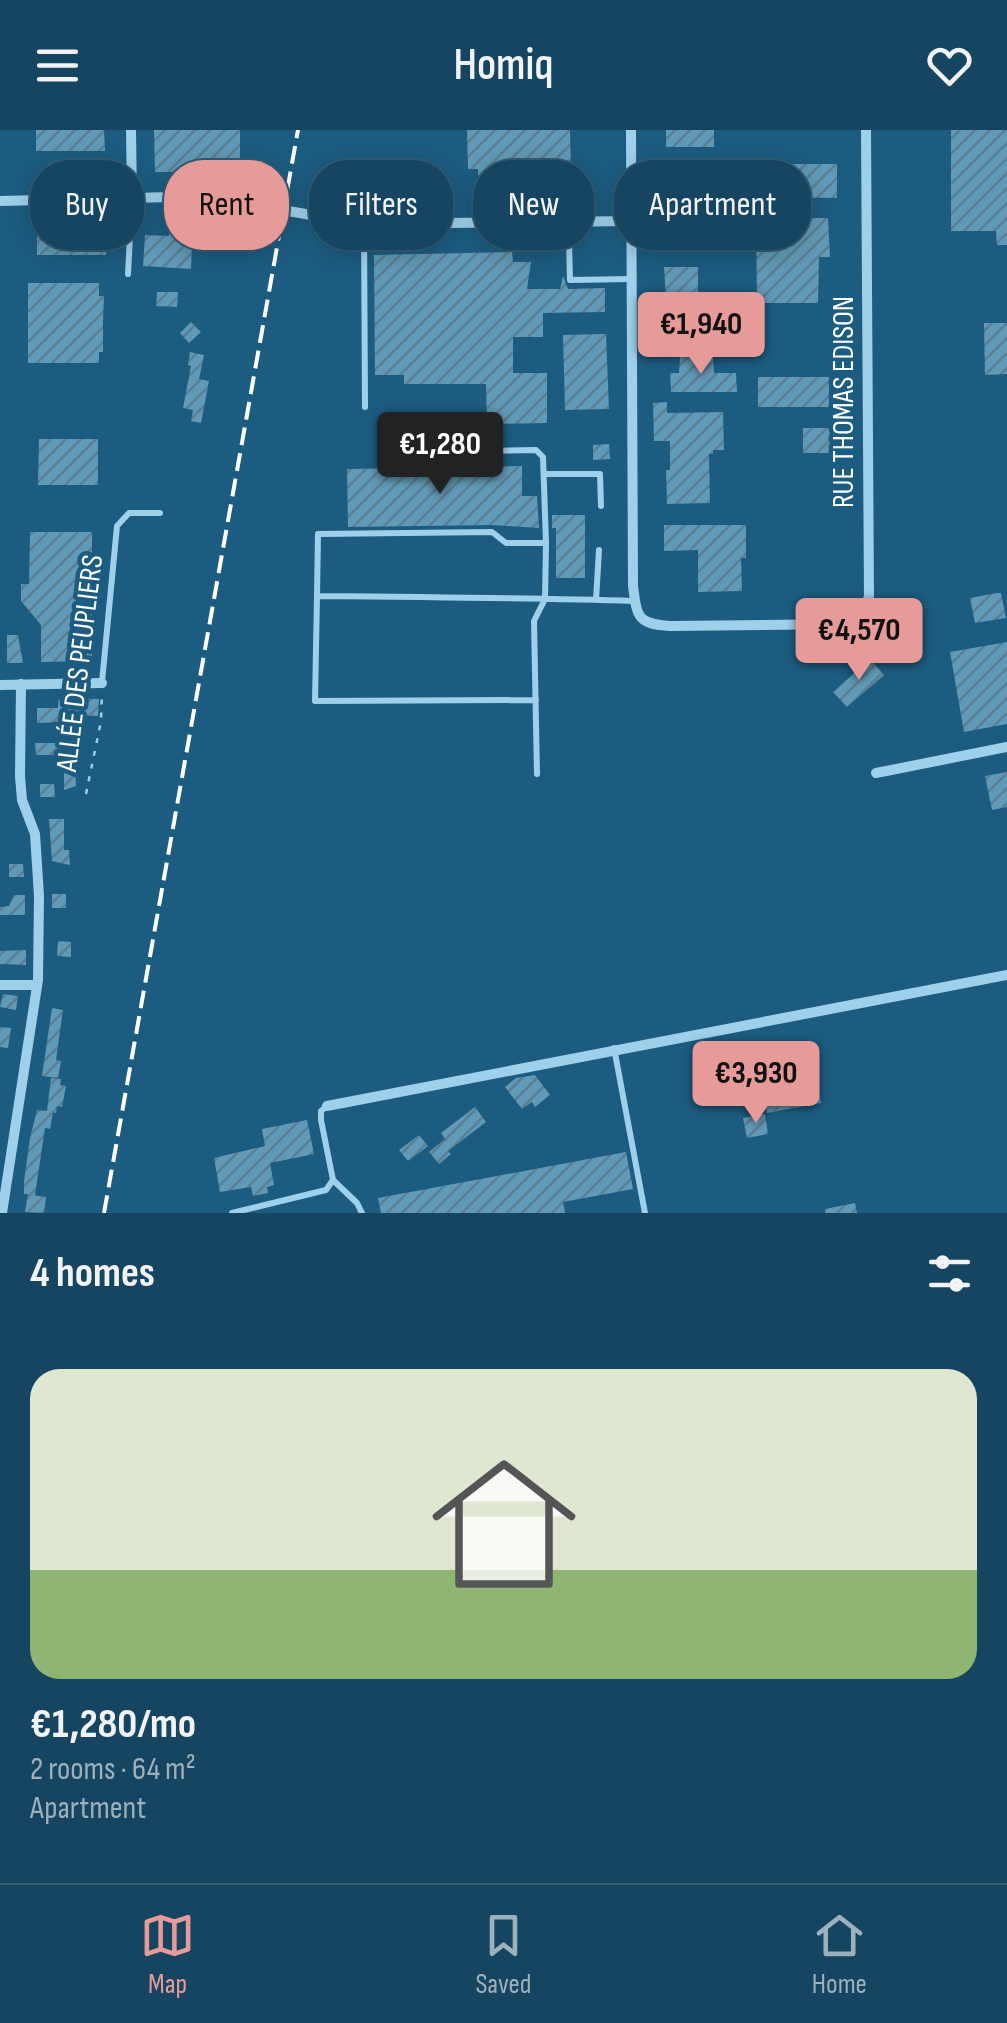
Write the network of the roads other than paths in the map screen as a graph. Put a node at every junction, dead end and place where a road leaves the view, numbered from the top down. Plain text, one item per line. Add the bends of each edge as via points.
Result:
1 (131, 130) edge
2 (631, 130) edge
3 (866, 130) edge
4 (131, 160) edge
5 (631, 160) edge
6 (144, 198) edge
7 (30, 200) edge
8 (0, 201) edge
9 (309, 215) edge
10 (614, 222) edge
11 (453, 223) edge
12 (129, 250) edge
13 (364, 250) edge
14 (570, 250) edge
15 (632, 250) edge
16 (128, 274) dead end
17 (633, 279) junction
18 (365, 407) dead end
19 (399, 454) dead end
20 (544, 474) junction
21 (601, 506) dead end
22 (160, 513) dead end
23 (546, 543) junction
24 (599, 550) dead end
25 (317, 596) junction
26 (545, 599) junction
27 (596, 600) junction
28 (635, 601) junction
29 (0, 684) edge
30 (21, 684) junction
31 (102, 684) joint
32 (536, 700) junction
33 (1007, 747) edge
34 (876, 773) dead end
35 (536, 774) dead end
36 (1007, 975) edge
37 (0, 985) edge
38 (36, 985) junction
39 (614, 1048) junction
40 (326, 1106) joint
41 (334, 1180) junction
42 (2, 1213) edge
43 (232, 1213) edge
44 (362, 1213) edge
45 (645, 1213) edge

1 - 4 street
2 - 5 street
3 - 28 street, RUE THOMAS EDISON via 869,597 857,620 807,626 650,625
6 - 9 street, bridge
7 - 8 street
10 - 11 street
12 - 16 lane
13 - 18 lane
14 - 17 lane via 570,280
15 - 17 street
17 - 28 street
19 - 20 lane via 536,450 544,458
20 - 21 lane via 600,474
20 - 23 lane
22 - 31 lane, ALLÉE DES PEUPLIERS via 129,513 117,526
23 - 25 lane via 506,543 492,532 318,534
23 - 26 lane
24 - 27 lane
25 - 26 lane
25 - 32 lane via 314,701
26 - 27 lane
26 - 32 lane via 534,621
27 - 28 lane
29 - 30 street
30 - 31 street
30 - 38 street via 22,800 35,834 39,896
32 - 35 lane
33 - 34 street
36 - 39 street
37 - 38 street
38 - 42 street
39 - 40 street
39 - 45 lane
40 - 41 lane via 321,1120
41 - 43 lane via 326,1190
41 - 44 lane

